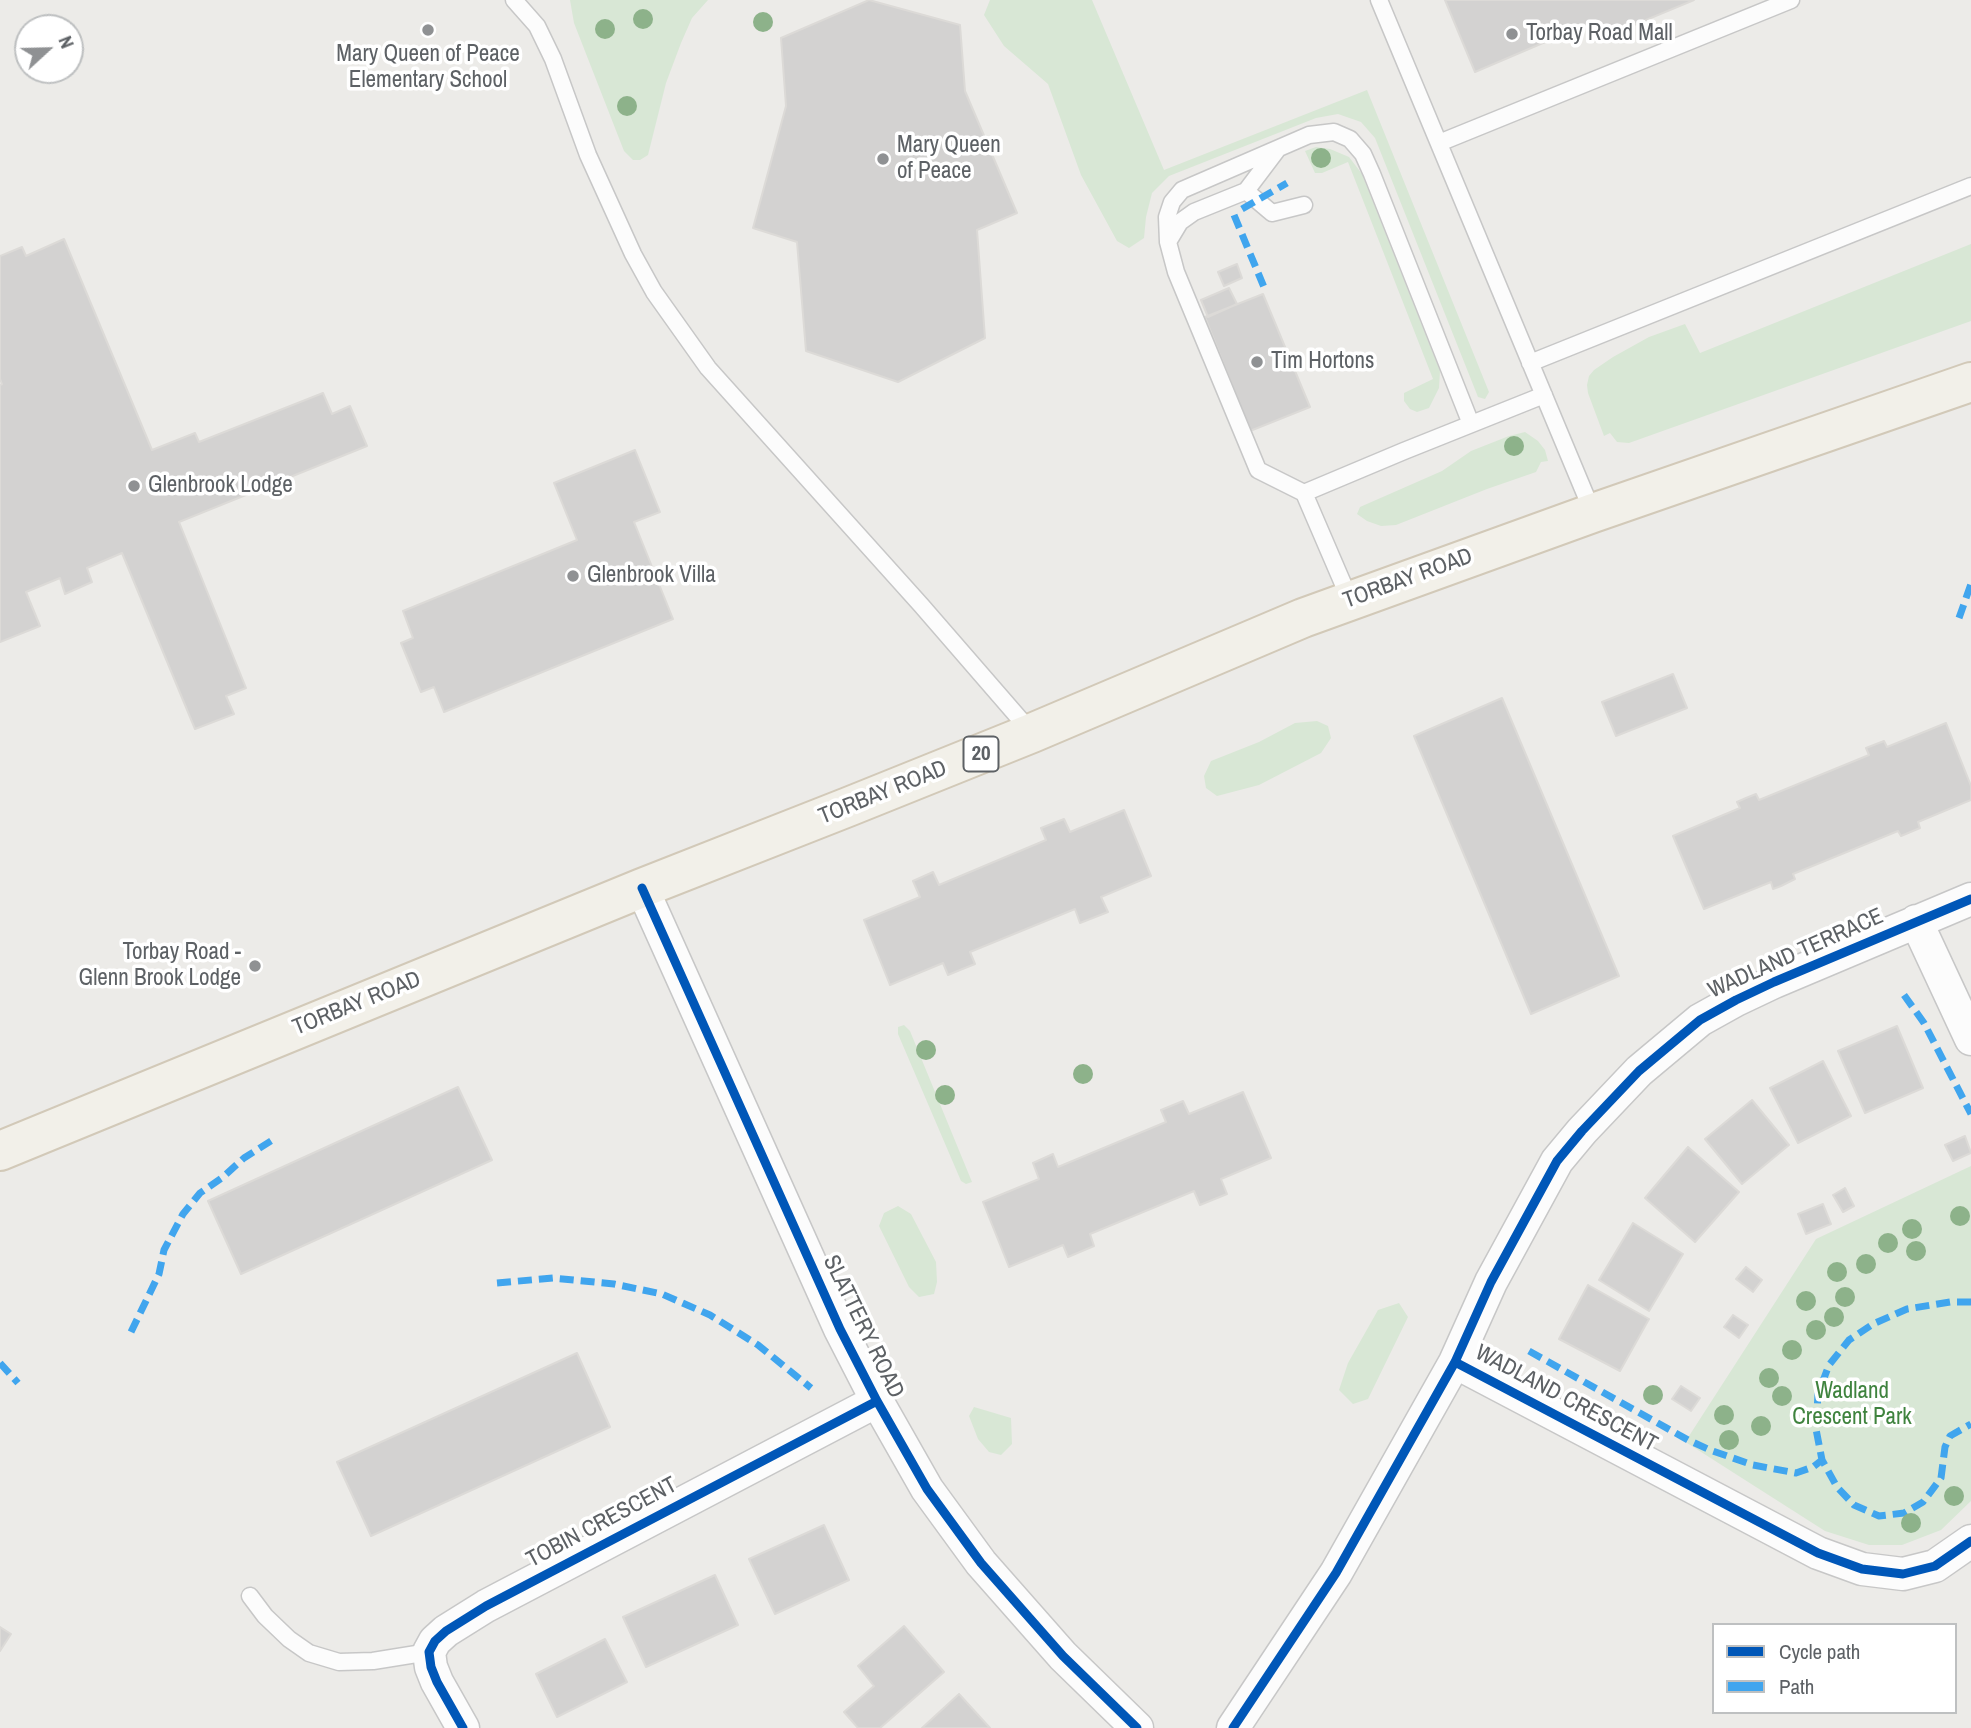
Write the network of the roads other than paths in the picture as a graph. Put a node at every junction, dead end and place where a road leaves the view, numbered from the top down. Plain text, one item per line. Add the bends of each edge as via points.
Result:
1 (514, 0) edge
2 (1379, 0) edge
3 (1791, 0) edge
4 (1439, 143) junction
5 (1279, 148) junction
6 (1971, 186) edge
7 (1246, 191) junction
8 (1304, 205) dead end
9 (1168, 242) junction
10 (1531, 363) junction
11 (1971, 382) edge
12 (1544, 396) junction
13 (1471, 424) junction
14 (1304, 493) junction
15 (1592, 513) junction
16 (1350, 600) junction
17 (1032, 733) junction
18 (642, 888) junction
19 (1971, 899) edge
20 (1916, 921) junction
21 (1971, 1039) edge
22 (0, 1152) edge
23 (1455, 1362) junction
24 (877, 1401) junction
25 (1971, 1541) edge
26 (250, 1596) dead end
27 (429, 1652) junction
28 (463, 1728) edge
29 (1137, 1728) edge
30 (1233, 1728) edge

1 - 17 lane via 537,26 553,59 588,155 654,292 708,368
2 - 4 lane
3 - 4 lane
4 - 10 lane
5 - 7 lane
5 - 9 lane via 1182,190 1167,217
5 - 13 lane via 1309,135 1334,132 1350,139 1363,154
6 - 10 lane
7 - 8 lane via 1272,213
7 - 9 lane via 1194,212 1180,222
9 - 14 lane via 1176,272 1258,470
10 - 12 lane
11 - 15 main road, TORBAY ROAD / 20
12 - 13 lane
12 - 15 lane
13 - 14 lane
14 - 16 lane
15 - 16 main road, TORBAY ROAD / 20
16 - 17 main road, TORBAY ROAD / 20
17 - 18 main road, TORBAY ROAD / 20
18 - 22 main road, TORBAY ROAD / 20
18 - 24 street, SLATTERY ROAD via 840,1329
19 - 20 street
20 - 21 street
20 - 23 street, WADLAND TERRACE via 1736,1000 1700,1020 1639,1071 1557,1161 1491,1282
23 - 25 street, WADLAND CRESCENT via 1818,1553 1862,1569 1903,1574 1935,1566
23 - 30 street, WADLAND CRESCENT via 1336,1573
24 - 27 street, TOBIN CRESCENT via 472,1613 435,1641
24 - 29 street, SLATTERY ROAD via 927,1489 982,1563 1063,1656
26 - 27 lane via 265,1616 309,1653 350,1662
27 - 28 street via 437,1682

